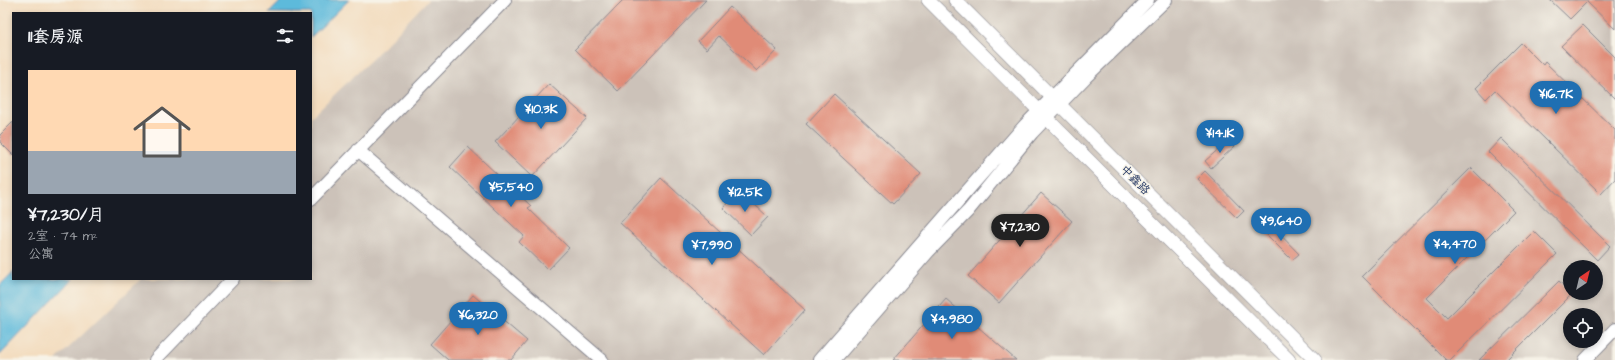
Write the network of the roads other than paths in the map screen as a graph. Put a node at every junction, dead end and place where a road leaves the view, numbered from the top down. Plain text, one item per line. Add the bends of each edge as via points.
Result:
1 (505, 0) edge
2 (928, 0) edge
3 (955, 0) edge
4 (1148, 0) edge
5 (1166, 0) edge
6 (1056, 101) junction
7 (1043, 114) junction
8 (358, 150) junction
9 (312, 198) edge
10 (232, 280) edge
11 (1615, 329) edge
12 (155, 360) edge
13 (602, 360) edge
14 (819, 360) edge
15 (834, 360) edge
16 (1289, 360) edge
17 (1315, 360) edge
18 (1585, 360) edge

1 - 8 street
2 - 7 main road, 中鑫路
3 - 6 main road, 中鑫路
4 - 6 street
5 - 6 street
6 - 7 street
6 - 17 main road, 中鑫路
7 - 14 street
7 - 15 street via 1032,133 968,211 929,251
7 - 16 main road, 中鑫路
8 - 9 street
8 - 13 street
10 - 12 street
11 - 18 street

